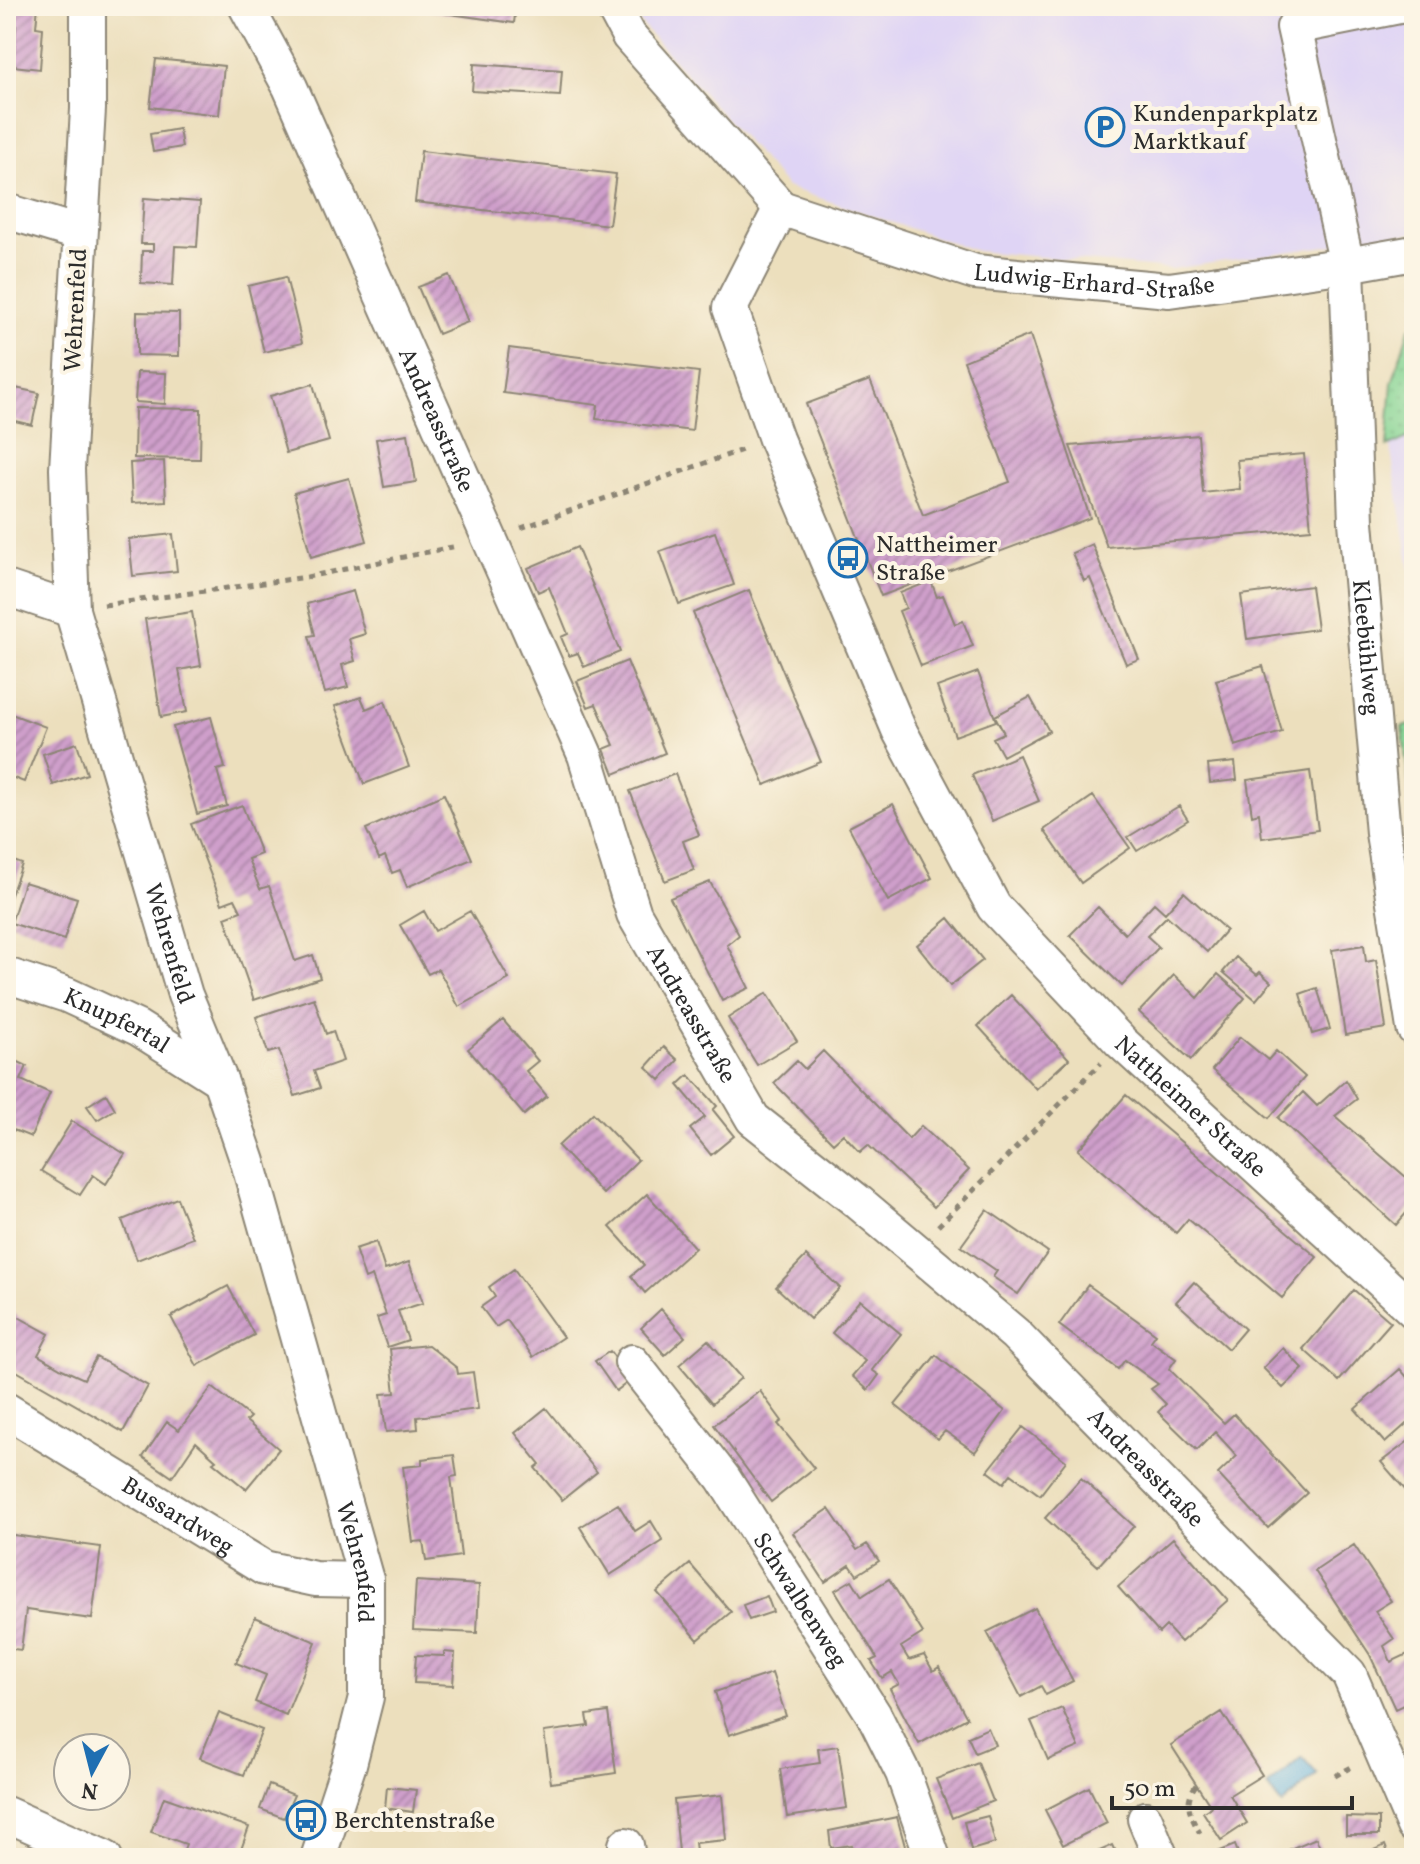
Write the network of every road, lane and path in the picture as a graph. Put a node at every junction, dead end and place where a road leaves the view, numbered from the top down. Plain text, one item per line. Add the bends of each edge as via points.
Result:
1 (88, 6) edge
2 (246, 6) edge
3 (613, 6) edge
4 (1399, 6) edge
5 (781, 208) junction
6 (6, 211) edge
7 (79, 233) junction
8 (1414, 253) edge
9 (1347, 265) junction
10 (776, 439) junction
11 (489, 539) junction
12 (6, 588) edge
13 (72, 610) junction
14 (6, 975) edge
15 (1414, 1028) edge
16 (1121, 1042) junction
17 (220, 1080) junction
18 (914, 1249) junction
19 (1414, 1311) edge
20 (632, 1362) dead end
21 (6, 1410) edge
22 (366, 1580) junction
23 (1354, 1765) dead end
24 (1335, 1776) dead end
25 (1196, 1785) dead end
26 (6, 1814) edge
27 (1145, 1819) dead end
28 (1414, 1826) edge
29 (1200, 1833) dead end
30 (105, 1858) edge
31 (318, 1858) edge
32 (933, 1858) edge
33 (1161, 1858) edge

1 - 7 street, Wehrenfeld via 88,109
2 - 11 street, Andreasstraße via 290,87
3 - 5 street via 629,36
4 - 9 street, Kleebühlweg via 1294,27
5 - 9 street, Ludwig-Erhard-Straße via 975,272 1169,290
5 - 10 street, Nattheimer Straße via 730,308
6 - 7 street
7 - 13 street, Wehrenfeld via 67,469
8 - 9 street, Ludwig-Erhard-Straße
9 - 15 street, Kleebühlweg via 1356,522 1383,833
10 - 11 path
10 - 16 street, Nattheimer Straße via 899,730 994,907
11 - 13 path via 307,577
11 - 18 street, Andreasstraße via 585,755 634,914 753,1119
12 - 13 street
13 - 17 street, Wehrenfeld via 185,995
14 - 17 street, Knupfertal via 67,995 138,1028
16 - 18 path
16 - 19 street, Nattheimer Straße
17 - 22 street, Wehrenfeld
18 - 28 street, Andreasstraße via 1015,1334 1349,1674
20 - 32 street, Schwalbenweg via 723,1478 874,1715 903,1773
21 - 22 street, Bussardweg via 264,1568 315,1579
22 - 31 street, Wehrenfeld via 366,1697
23 - 24 path
25 - 29 path via 1189,1794 1188,1813
26 - 30 street
27 - 33 street

